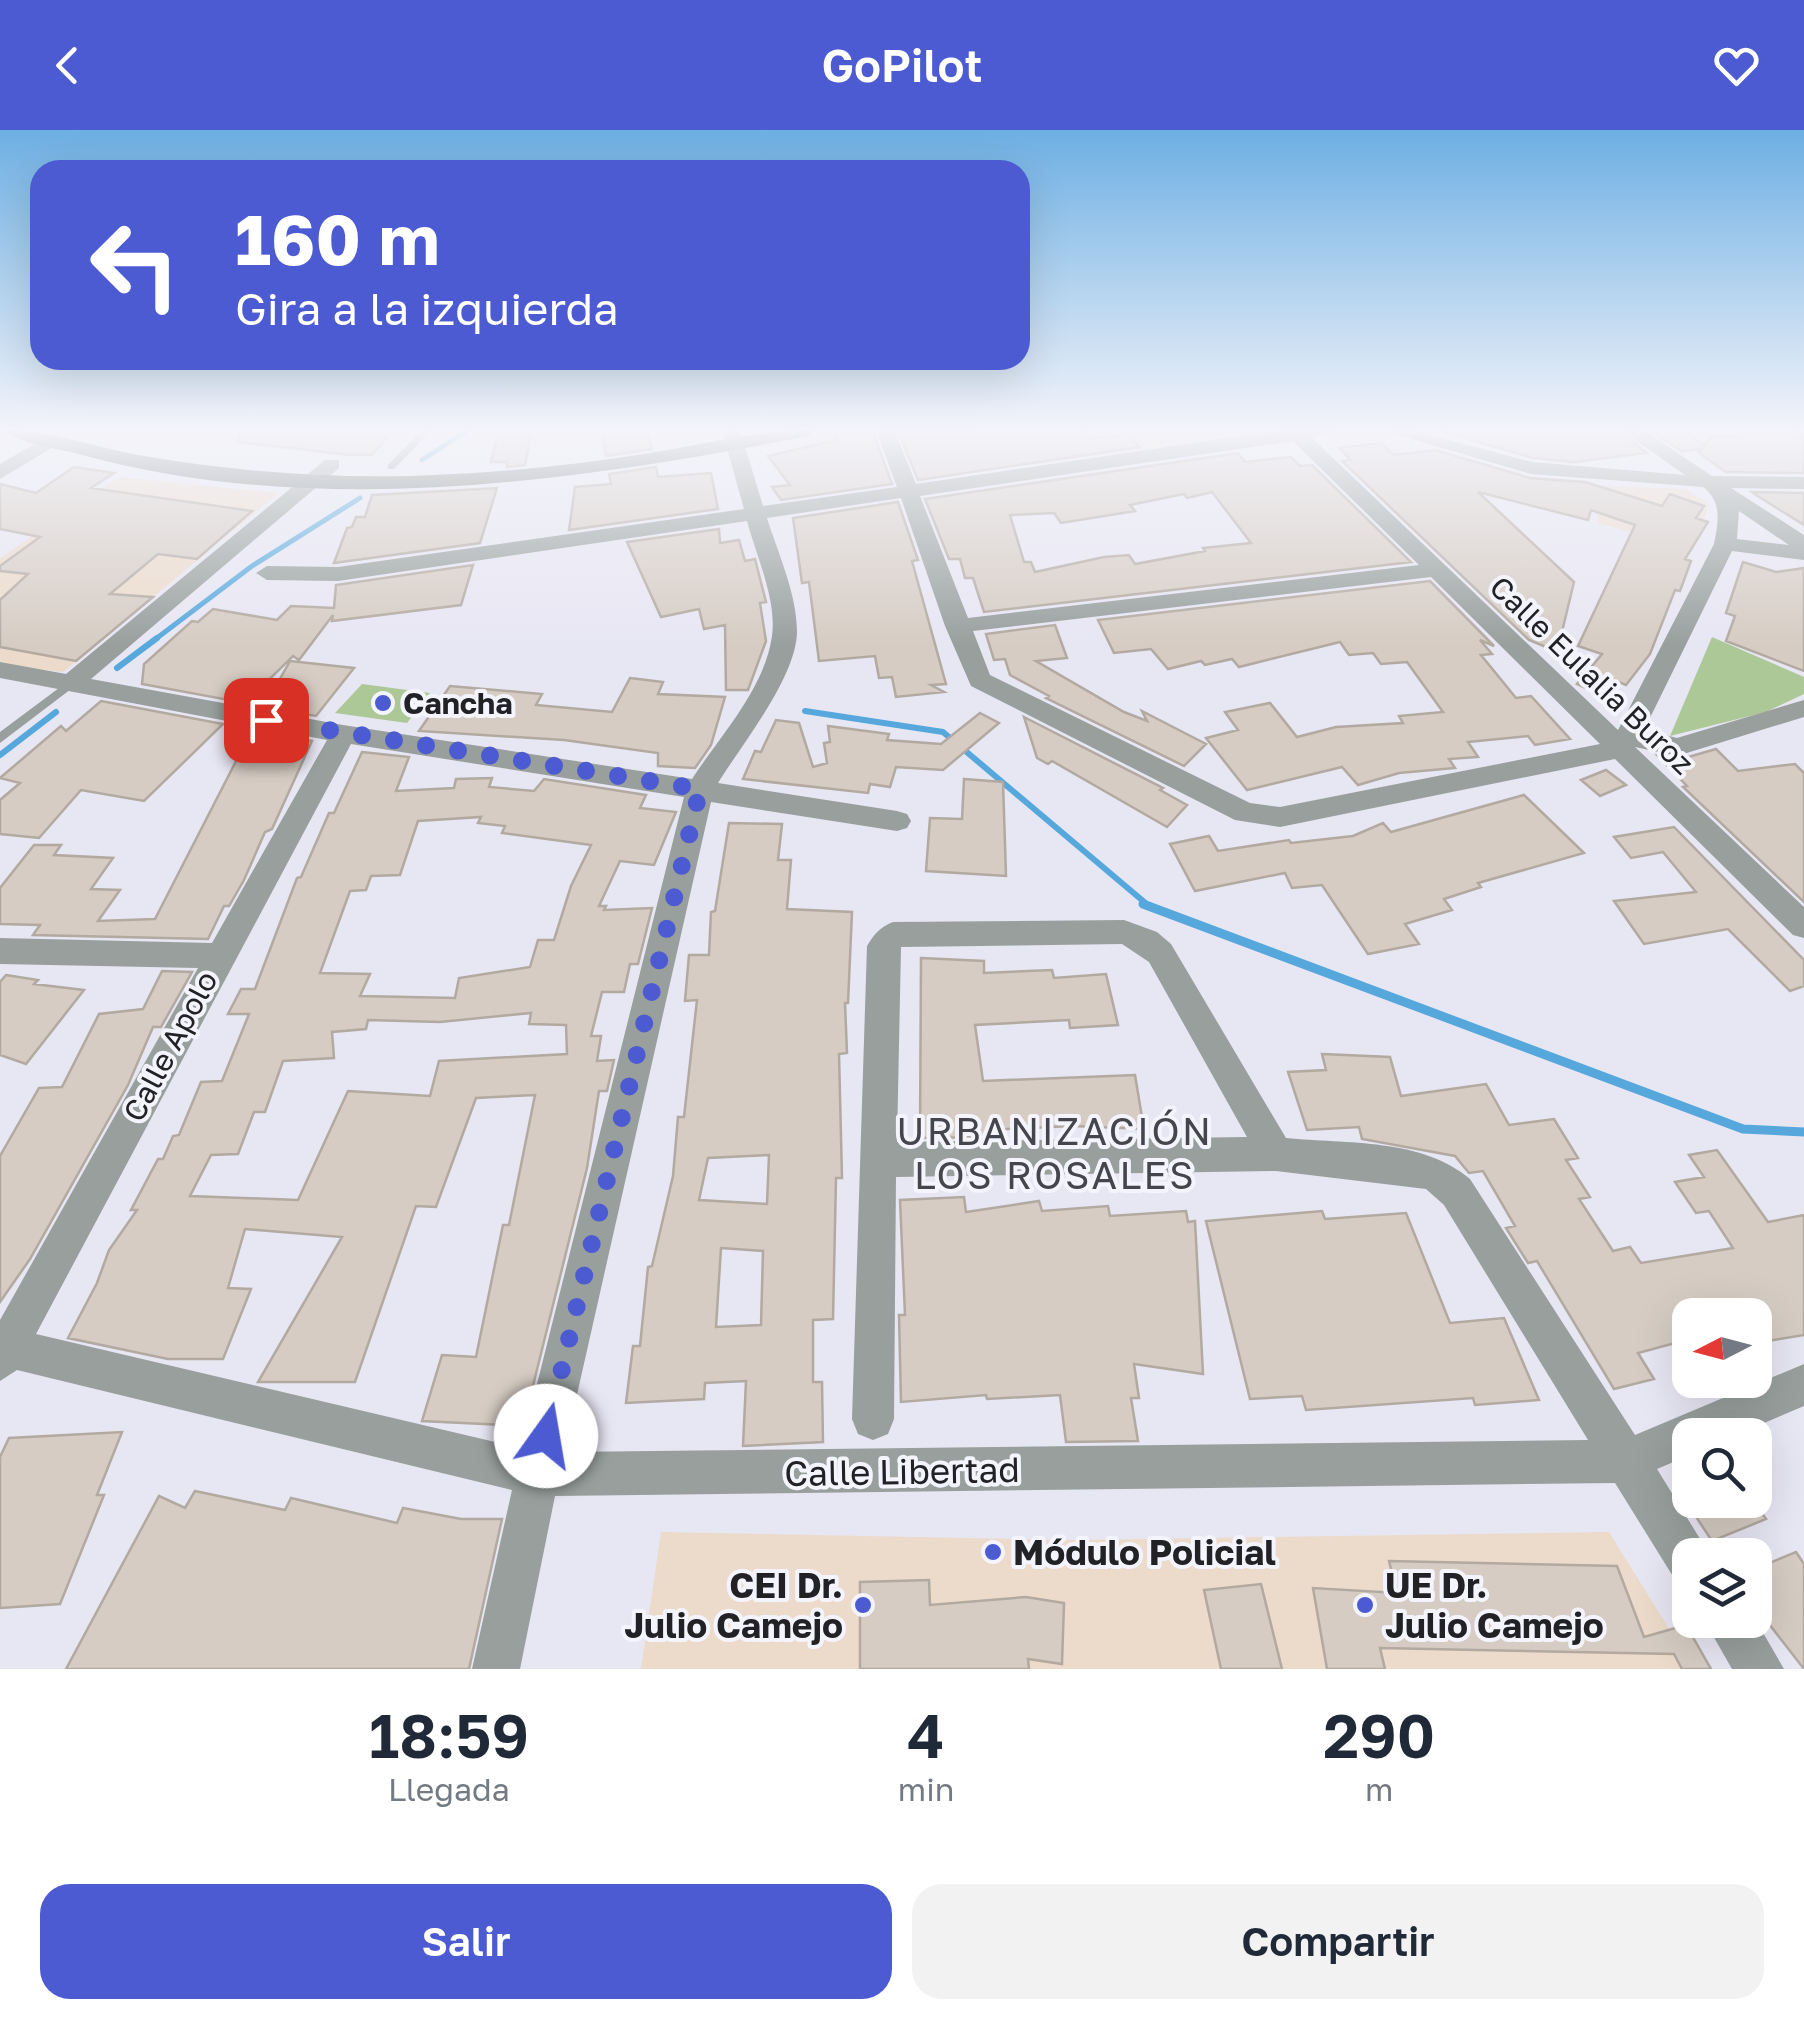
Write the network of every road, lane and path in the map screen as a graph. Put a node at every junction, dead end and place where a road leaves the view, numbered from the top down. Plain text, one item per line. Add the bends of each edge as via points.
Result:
1 (288, 502) edge
2 (753, 502) edge
3 (822, 502) edge
4 (911, 502) edge
5 (1366, 502) edge
6 (1721, 502) edge
7 (1736, 502) edge
8 (756, 511) junction
9 (1725, 544) junction
10 (1804, 549) edge
11 (1437, 570) junction
12 (266, 573) dead end
13 (957, 626) junction
14 (0, 670) edge
15 (71, 683) junction
16 (1804, 708) edge
17 (343, 734) junction
18 (0, 739) edge
19 (1625, 742) junction
20 (700, 789) junction
21 (897, 821) dead end
22 (1804, 926) edge
23 (0, 951) edge
24 (218, 956) junction
25 (1276, 1154) junction
26 (877, 1160) junction
27 (2, 1351) edge
28 (1804, 1385) edge
29 (873, 1419) dead end
30 (1624, 1461) junction
31 (537, 1474) junction
32 (1674, 1538) edge
33 (1740, 1638) edge
34 (496, 1669) edge
35 (1760, 1669) edge

1 - 15 street
2 - 8 street
3 - 8 street
4 - 13 street
5 - 11 street, Calle Eulalia Buroz
6 - 9 street via 1730,515
7 - 10 street
8 - 12 street via 338,574
8 - 20 street via 785,633 775,670
9 - 10 street
9 - 19 street
11 - 13 street
11 - 19 street, Calle Eulalia Buroz
13 - 19 street via 980,680 1245,812 1280,817
14 - 15 street
15 - 17 street
15 - 18 lane
16 - 19 street via 1677,746
17 - 20 street
17 - 24 street, Calle Apolo
19 - 22 street, Calle Eulalia Buroz
20 - 21 street
20 - 31 street
23 - 24 street
24 - 27 street, Calle Apolo
25 - 26 street
25 - 26 street via 1160,953 1146,941 1124,932 916,934 893,935 883,946
25 - 30 street via 1438,1175 1456,1192
26 - 29 street
27 - 31 street, Calle Libertad
28 - 30 street, Calle Libertad
30 - 31 street, Calle Libertad
30 - 32 street
31 - 34 street
33 - 35 street

